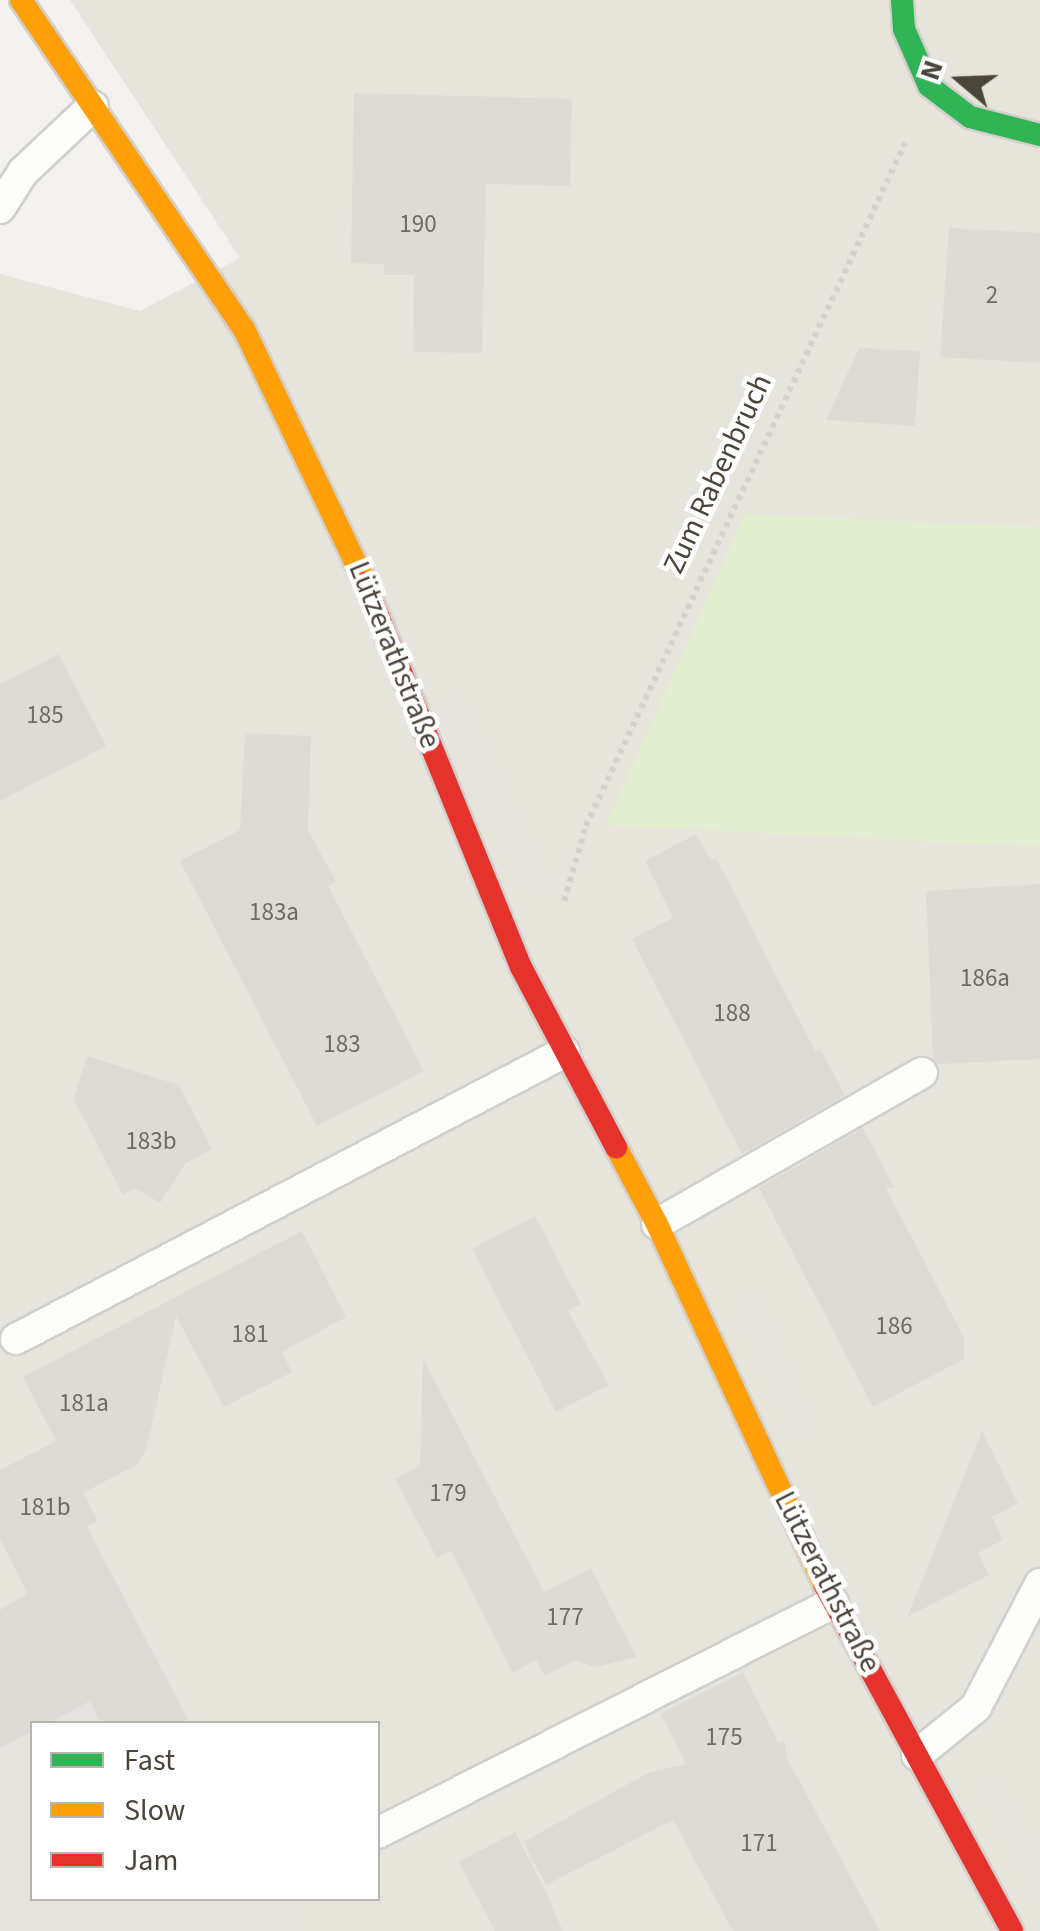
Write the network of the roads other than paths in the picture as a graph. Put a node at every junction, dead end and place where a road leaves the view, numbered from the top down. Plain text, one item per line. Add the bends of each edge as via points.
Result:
1 (21, 0) edge
2 (902, 0) edge
3 (94, 106) junction
4 (1040, 134) edge
5 (0, 208) edge
6 (565, 1052) junction
7 (922, 1073) dead end
8 (657, 1224) junction
9 (16, 1339) dead end
10 (1040, 1584) edge
11 (834, 1603) junction
12 (917, 1756) junction
13 (380, 1832) edge
14 (1012, 1931) edge

1 - 3 street, Lützerathstraße
2 - 4 street via 904,29 929,86 970,117
3 - 5 lane via 23,172
3 - 6 street, Lützerathstraße via 244,329 346,535 521,968
6 - 8 street, Lützerathstraße
6 - 9 lane
7 - 8 lane
8 - 11 street, Lützerathstraße
10 - 12 lane via 976,1707
11 - 12 street, Lützerathstraße
11 - 13 lane
12 - 14 street, Lützerathstraße

